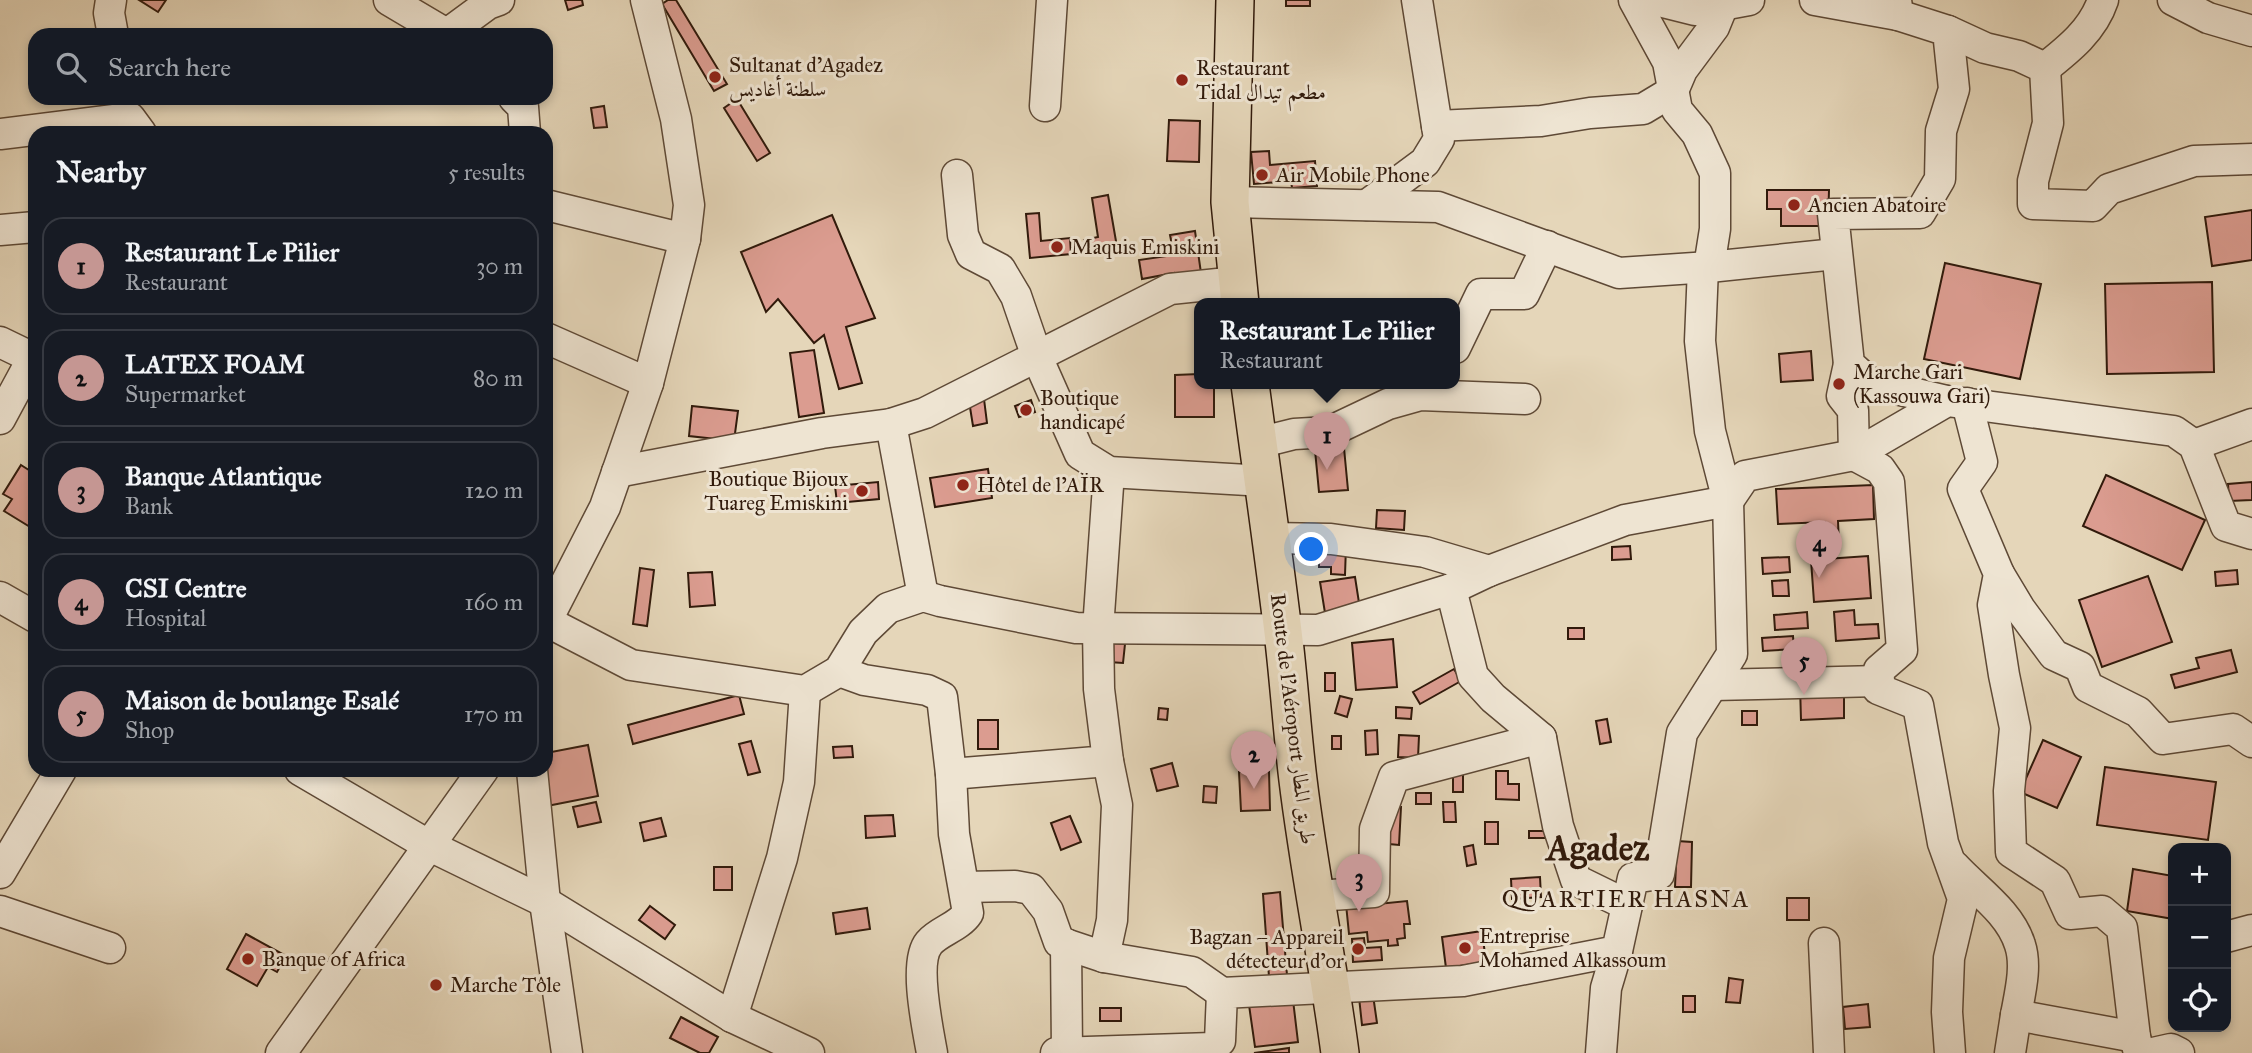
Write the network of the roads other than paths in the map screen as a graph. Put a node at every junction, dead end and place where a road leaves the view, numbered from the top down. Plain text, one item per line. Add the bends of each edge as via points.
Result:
1 (111, 0) edge
2 (389, 0) edge
3 (499, 0) edge
4 (646, 0) edge
5 (1052, 0) edge
6 (1235, 0) edge
7 (1417, 0) edge
8 (1634, 0) edge
9 (1655, 0) edge
10 (1815, 0) edge
11 (2103, 0) edge
12 (1736, 3) edge
13 (2187, 3) edge
14 (1897, 8) edge
15 (112, 28) edge
16 (438, 28) edge
17 (456, 28) edge
18 (2252, 30) edge
19 (1948, 31) junction
20 (2045, 68) junction
21 (1673, 90) junction
22 (521, 105) edge
23 (1045, 106) dead end
24 (132, 116) edge
25 (59, 126) edge
26 (524, 126) edge
27 (1437, 126) junction
28 (28, 130) edge
29 (0, 134) edge
30 (2252, 159) edge
31 (957, 175) dead end
32 (1230, 202) junction
33 (1367, 205) junction
34 (553, 207) edge
35 (0, 229) edge
36 (28, 232) edge
37 (685, 239) junction
38 (1546, 246) junction
39 (1836, 254) junction
40 (1706, 267) junction
41 (1239, 293) edge
42 (1460, 338) edge
43 (553, 341) edge
44 (0, 342) edge
45 (28, 355) edge
46 (1037, 358) junction
47 (1849, 364) junction
48 (28, 369) edge
49 (648, 383) junction
50 (1251, 389) edge
51 (1434, 390) edge
52 (1525, 399) dead end
53 (1957, 402) junction
54 (0, 419) edge
55 (891, 424) junction
56 (2252, 424) edge
57 (1258, 443) junction
58 (2194, 445) junction
59 (1854, 455) junction
60 (617, 472) junction
61 (1109, 472) junction
62 (1265, 481) junction
63 (1728, 501) junction
64 (1269, 538) junction
65 (2251, 539) edge
66 (1489, 571) junction
67 (1999, 574) junction
68 (1451, 589) junction
69 (923, 596) junction
70 (0, 597) edge
71 (553, 608) edge
72 (28, 613) edge
73 (553, 626) edge
74 (1098, 629) junction
75 (1283, 630) junction
76 (839, 671) junction
77 (1879, 681) junction
78 (1713, 684) junction
79 (805, 691) junction
80 (1541, 738) junction
81 (2252, 742) edge
82 (1108, 761) junction
83 (951, 774) junction
84 (57, 777) edge
85 (312, 777) edge
86 (478, 777) edge
87 (533, 777) edge
88 (428, 845) junction
89 (1950, 861) junction
90 (0, 873) edge
91 (964, 887) junction
92 (1317, 896) junction
93 (545, 902) junction
94 (1627, 905) junction
95 (0, 911) edge
96 (2252, 930) edge
97 (2231, 936) edge
98 (1824, 943) dead end
99 (1066, 944) junction
100 (110, 948) dead end
101 (1617, 951) junction
102 (1104, 957) junction
103 (1332, 987) junction
104 (1222, 993) junction
105 (2017, 1015) junction
106 (732, 1017) junction
107 (2160, 1045) edge
108 (281, 1053) edge
109 (567, 1053) edge
110 (809, 1053) edge
111 (932, 1053) edge
112 (1062, 1053) edge
113 (1340, 1053) edge
114 (1601, 1053) edge
115 (1829, 1053) edge
116 (1950, 1053) edge
117 (2010, 1053) edge

1 - 15 street
2 - 16 street
3 - 17 street
4 - 37 street via 676,119 689,205
5 - 23 street
6 - 32 main road
7 - 27 street
8 - 21 street via 1668,62
9 - 12 street via 1695,10
10 - 14 street
11 - 20 street via 2097,19
12 - 21 street via 1682,70
13 - 18 street via 2208,18
14 - 19 street
19 - 20 street
19 - 39 street via 1954,89 1941,131 1940,179 1920,213 1833,214
20 - 30 street via 2048,123 2033,181 2033,204 2093,206 2109,189 2194,160
21 - 27 street via 1643,109 1541,121
21 - 40 street via 1677,110 1698,134 1715,173 1715,229
22 - 26 street
24 - 25 street
27 - 33 street via 1439,139 1425,162
28 - 29 street
31 - 46 street via 963,235 971,254 1000,269 1016,296
32 - 33 street
32 - 41 main road
33 - 38 street via 1438,207
34 - 37 street
35 - 36 street
37 - 49 street
38 - 40 street via 1619,273
38 - 42 street via 1524,294 1481,294
39 - 40 street
39 - 47 street
40 - 63 street via 1700,341 1710,431
41 - 46 street via 1170,289
43 - 49 street
44 - 45 street
46 - 55 street via 925,413
46 - 61 street via 1080,454
47 - 53 street via 1870,383
47 - 59 street via 1842,396 1853,410
48 - 54 street
49 - 60 street
50 - 57 main road, Route de l'Aéroport طريق المطار
51 - 52 street
51 - 57 street via 1388,404 1329,432
53 - 58 street via 2174,431
53 - 59 street
53 - 67 street via 1982,463 1963,489
55 - 60 street
55 - 69 street
56 - 58 street
57 - 62 main road, Route de l'Aéroport طريق المطار
58 - 65 street via 2226,526
59 - 63 street via 1745,475
59 - 77 street via 1880,469 1889,482 1902,649 1880,670
60 - 71 street via 605,507
61 - 62 street
61 - 74 street
62 - 64 main road, Route de l'Aéroport طريق المطار
63 - 66 street via 1625,520
63 - 78 street via 1732,654
64 - 66 street via 1331,539 1425,552
64 - 75 main road, Route de l'Aéroport طريق المطار
66 - 68 street
67 - 81 street via 2054,655 2080,667 2088,687 2138,712 2163,739 2233,729
67 - 107 street via 1993,605 2015,728 2009,791 2011,852 2055,881 2070,914 2102,911 2122,928
68 - 75 street via 1318,630
68 - 80 street via 1473,676
69 - 74 street
69 - 76 street via 888,608 863,632
70 - 72 street
73 - 79 street via 631,665
74 - 75 street
74 - 82 street via 1099,689
75 - 92 main road, Route de l'Aéroport طريق المطار via 1298,782
76 - 79 street
76 - 83 street via 942,696
77 - 78 street
77 - 89 street via 1878,689 1918,705
78 - 94 street via 1682,733 1658,874 1633,878
79 - 106 street via 799,782 782,858
80 - 92 street via 1394,778 1374,829 1374,892
80 - 94 street via 1558,826 1576,880
82 - 83 street
82 - 102 street via 1117,805 1112,920
83 - 91 street via 954,834
84 - 90 street
85 - 88 street
86 - 88 street
87 - 93 street
88 - 93 street
88 - 108 street
89 - 105 street via 1995,905 2021,946
89 - 116 street via 1963,899 1950,958
91 - 99 street via 1031,889 1048,911 1059,942
91 - 111 street via 968,913 929,943 923,954 922,995
92 - 103 main road, Route de l'Aéroport طريق المطار
93 - 106 street
93 - 109 street
94 - 101 street
95 - 100 street
96 - 97 street
98 - 115 street
99 - 102 street
99 - 112 street
101 - 103 street via 1463,981
101 - 114 street via 1606,988
102 - 104 street via 1192,972
103 - 104 street
103 - 113 main road, Route de l'Aéroport طريق المطار
104 - 112 street via 1220,1041 1212,1048
105 - 107 street
105 - 117 street
106 - 110 street

